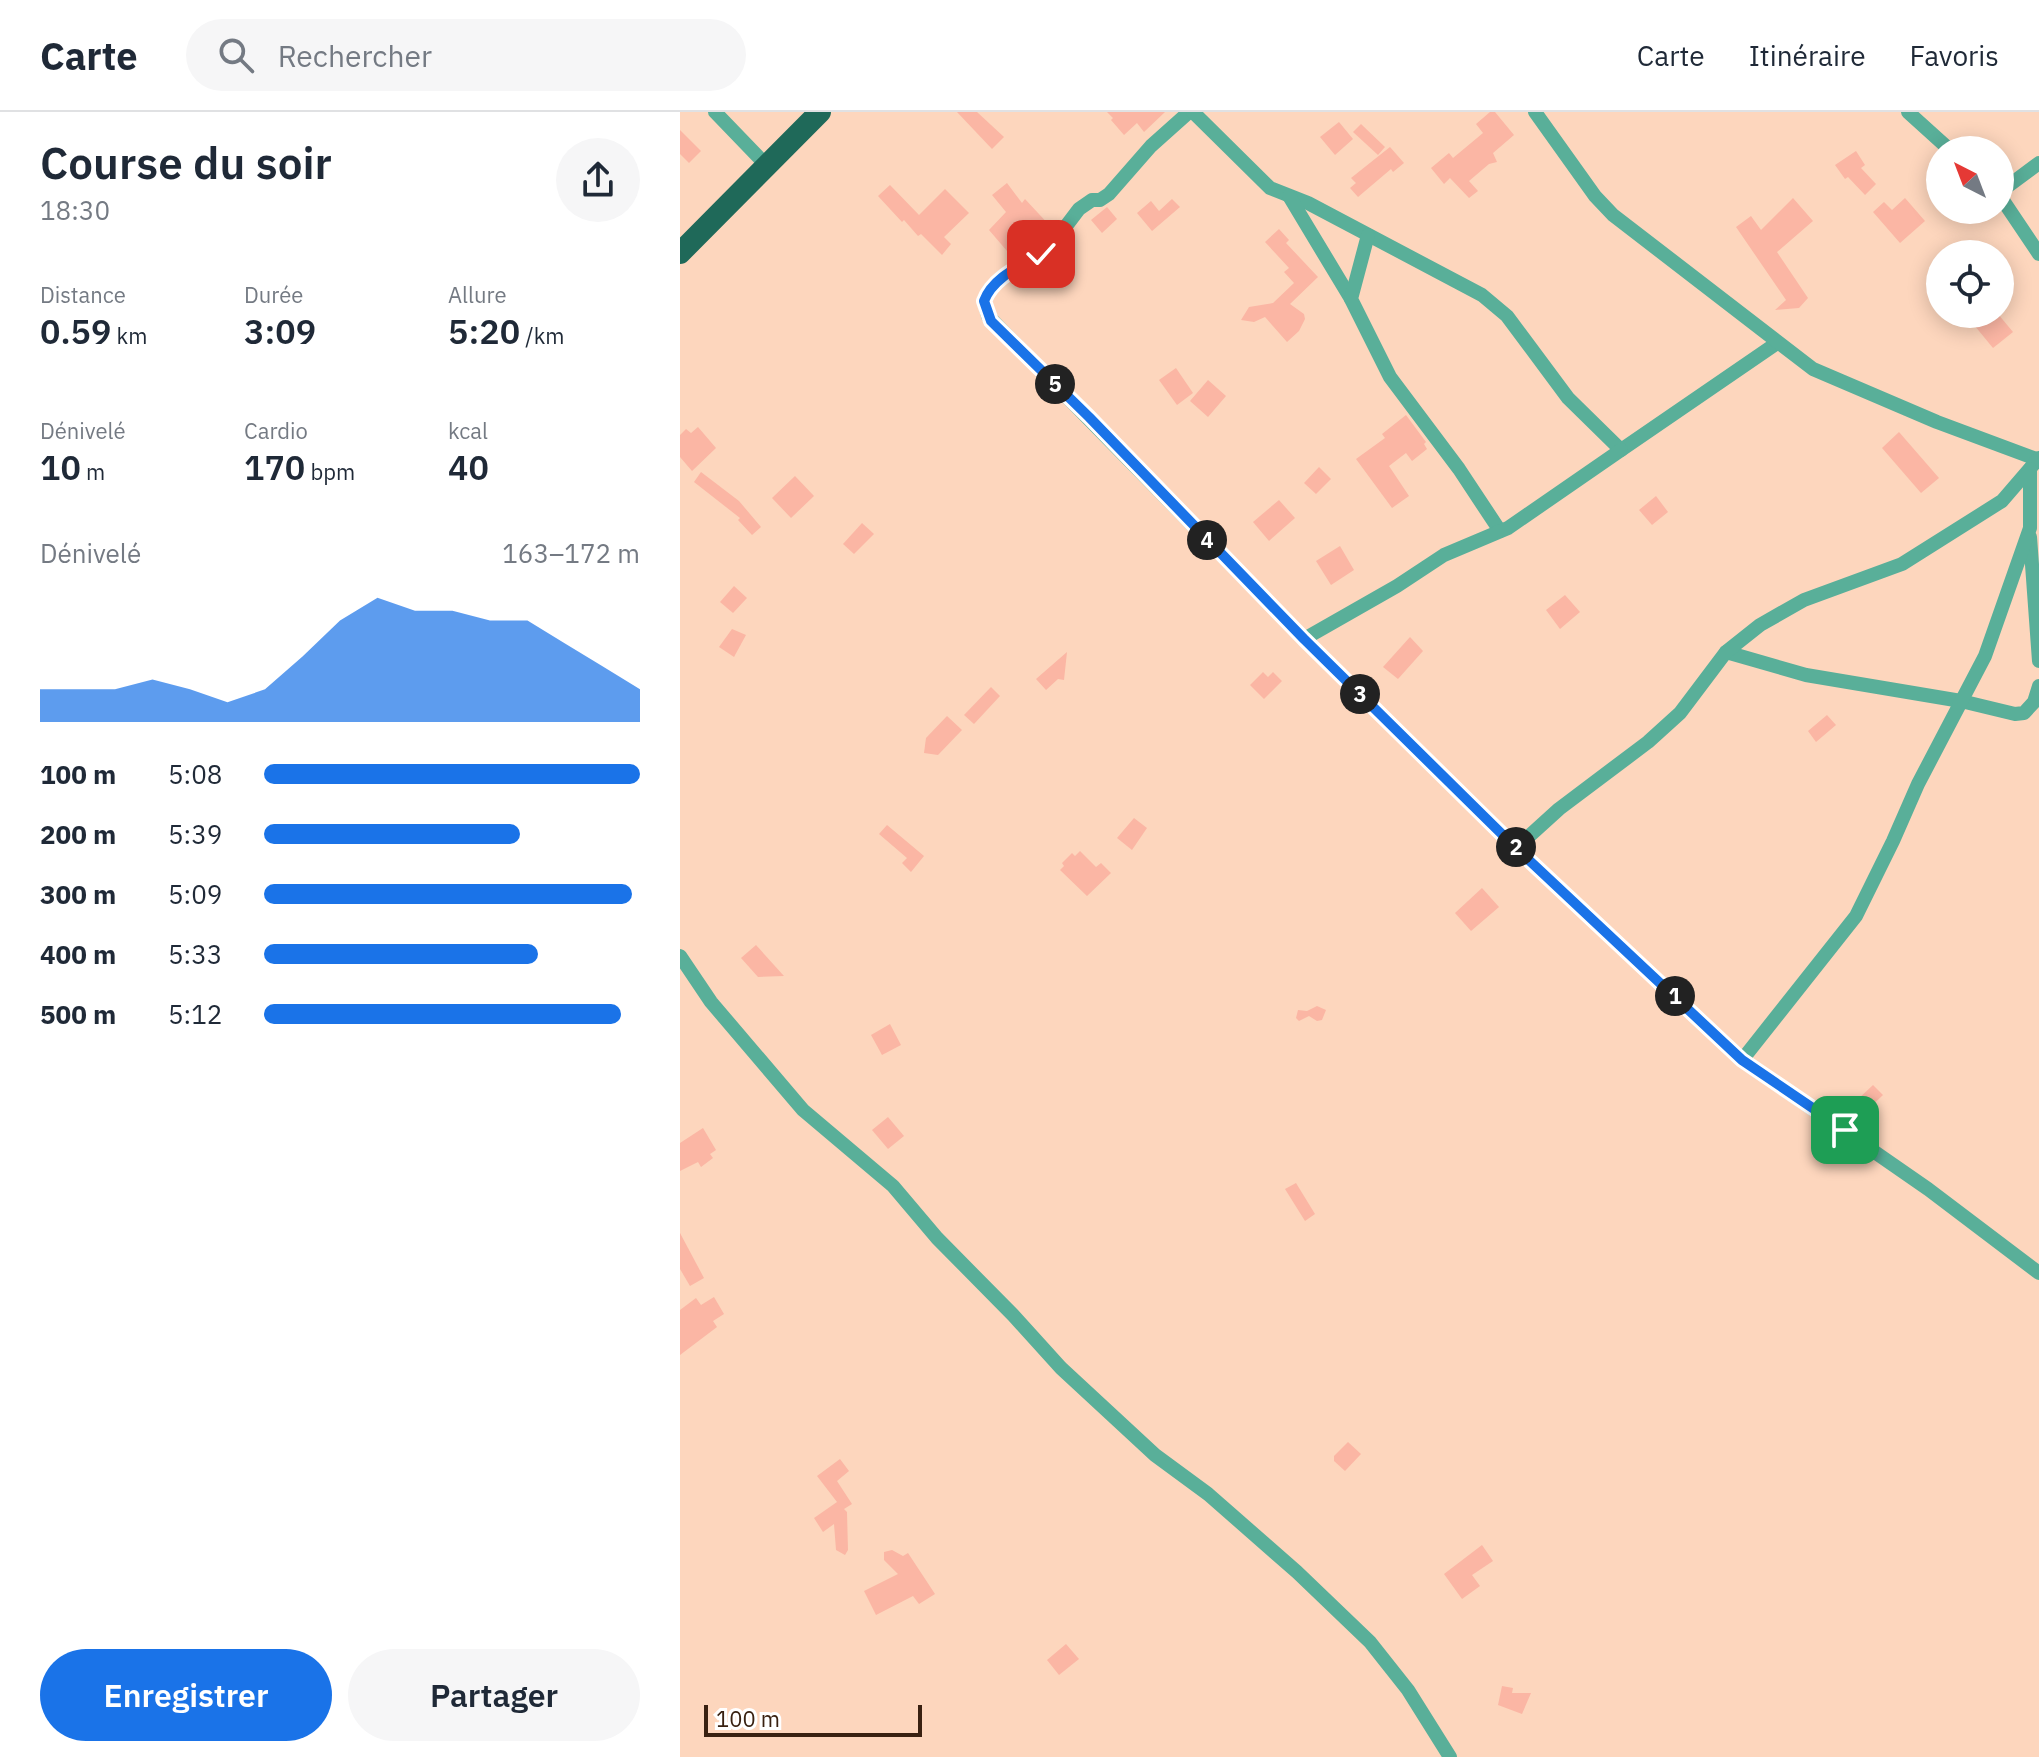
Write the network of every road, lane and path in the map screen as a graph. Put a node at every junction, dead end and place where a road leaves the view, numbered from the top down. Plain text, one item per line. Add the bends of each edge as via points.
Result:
1 (715, 112) edge
2 (820, 112) edge
3 (1191, 112) edge
4 (1535, 112) edge
5 (1908, 112) edge
6 (1935, 136) edge
7 (2039, 163) edge
8 (767, 166) junction
9 (2014, 183) edge
10 (1289, 196) junction
11 (2014, 216) edge
12 (1368, 235) junction
13 (680, 253) edge
14 (2039, 254) edge
15 (1351, 299) junction
16 (1777, 343) junction
17 (1621, 450) junction
18 (2036, 461) edge
19 (2030, 528) junction
20 (1500, 531) junction
21 (1304, 639) junction
22 (1726, 652) junction
23 (2039, 661) edge
24 (2039, 686) edge
25 (1961, 701) junction
26 (1516, 848) junction
27 (680, 956) edge
28 (1742, 1060) junction
29 (2039, 1273) edge
30 (1450, 1757) edge

1 - 8 street
2 - 8 highway
3 - 10 street via 1270,188
3 - 21 street via 1151,146 1105,198 1079,209 1051,246 996,283 985,307 991,321
4 - 16 street via 1613,215
5 - 6 street
7 - 9 street
8 - 13 highway
10 - 12 street
10 - 15 street
11 - 14 street
12 - 15 street
12 - 17 street via 1495,305 1568,398
15 - 20 street via 1390,377
16 - 17 street
16 - 18 street via 1813,369
17 - 20 street
18 - 19 street
18 - 22 street via 2002,501 1902,564 1804,600
19 - 23 street
19 - 25 street via 1985,656
20 - 21 street via 1444,555
21 - 26 street
22 - 25 street via 1806,675
22 - 26 street via 1680,713
24 - 25 street via 2024,713
25 - 28 street via 1856,916
26 - 28 street
27 - 30 street via 711,1002 803,1110 893,1186 1061,1368 1370,1642
28 - 29 street

